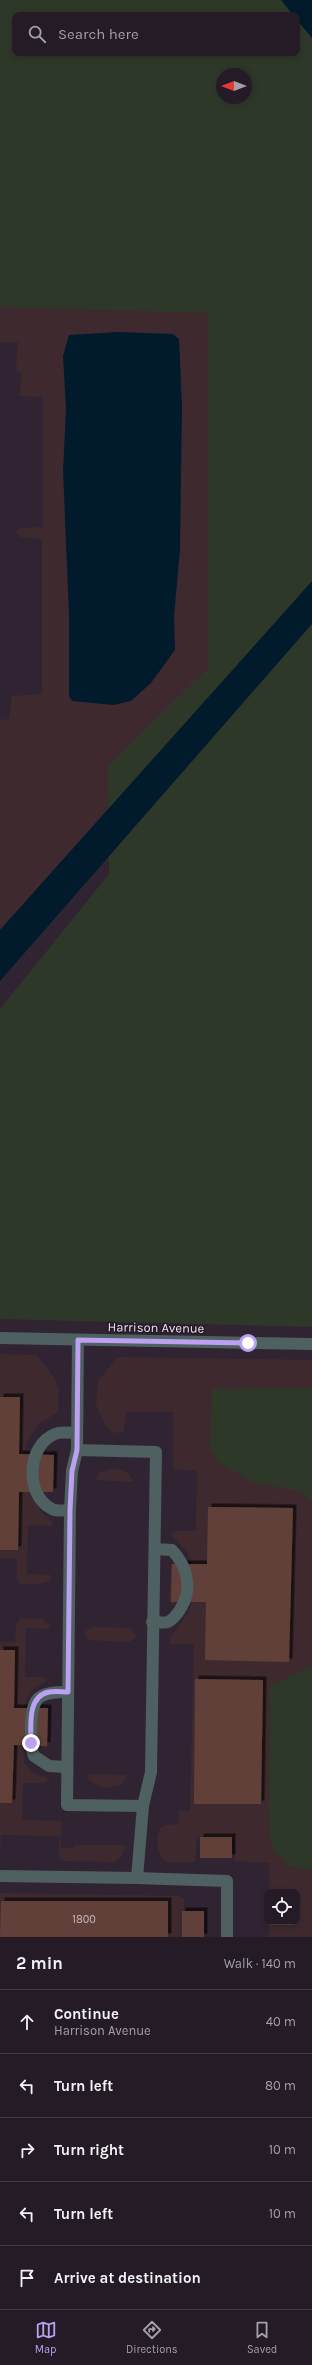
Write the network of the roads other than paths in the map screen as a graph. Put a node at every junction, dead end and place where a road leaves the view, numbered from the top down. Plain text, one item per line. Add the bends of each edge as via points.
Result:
1 (0, 1338) edge
2 (78, 1340) junction
3 (312, 1344) edge
4 (77, 1433) junction
5 (77, 1450) junction
6 (70, 1510) junction
7 (155, 1549) junction
8 (152, 1622) junction
9 (68, 1692) junction
10 (66, 1767) junction
11 (143, 1806) junction
12 (0, 1876) edge
13 (138, 1878) junction
14 (227, 1937) edge

1 - 2 street, Harrison Avenue
2 - 3 street, Harrison Avenue
2 - 4 street
4 - 5 street
4 - 6 street via 56,1433 48,1438 35,1457 32,1469 34,1486 43,1502 54,1510
5 - 6 street via 72,1471
5 - 7 street via 156,1452
6 - 9 street
7 - 8 street
7 - 8 street via 172,1550 179,1558 187,1576 187,1593 183,1605 168,1622
8 - 11 street via 151,1772
9 - 10 street
9 - 10 street via 49,1692 41,1696 33,1706 31,1743 34,1756 49,1766
10 - 11 street via 67,1805
11 - 13 street
12 - 13 street
13 - 14 street via 227,1881

